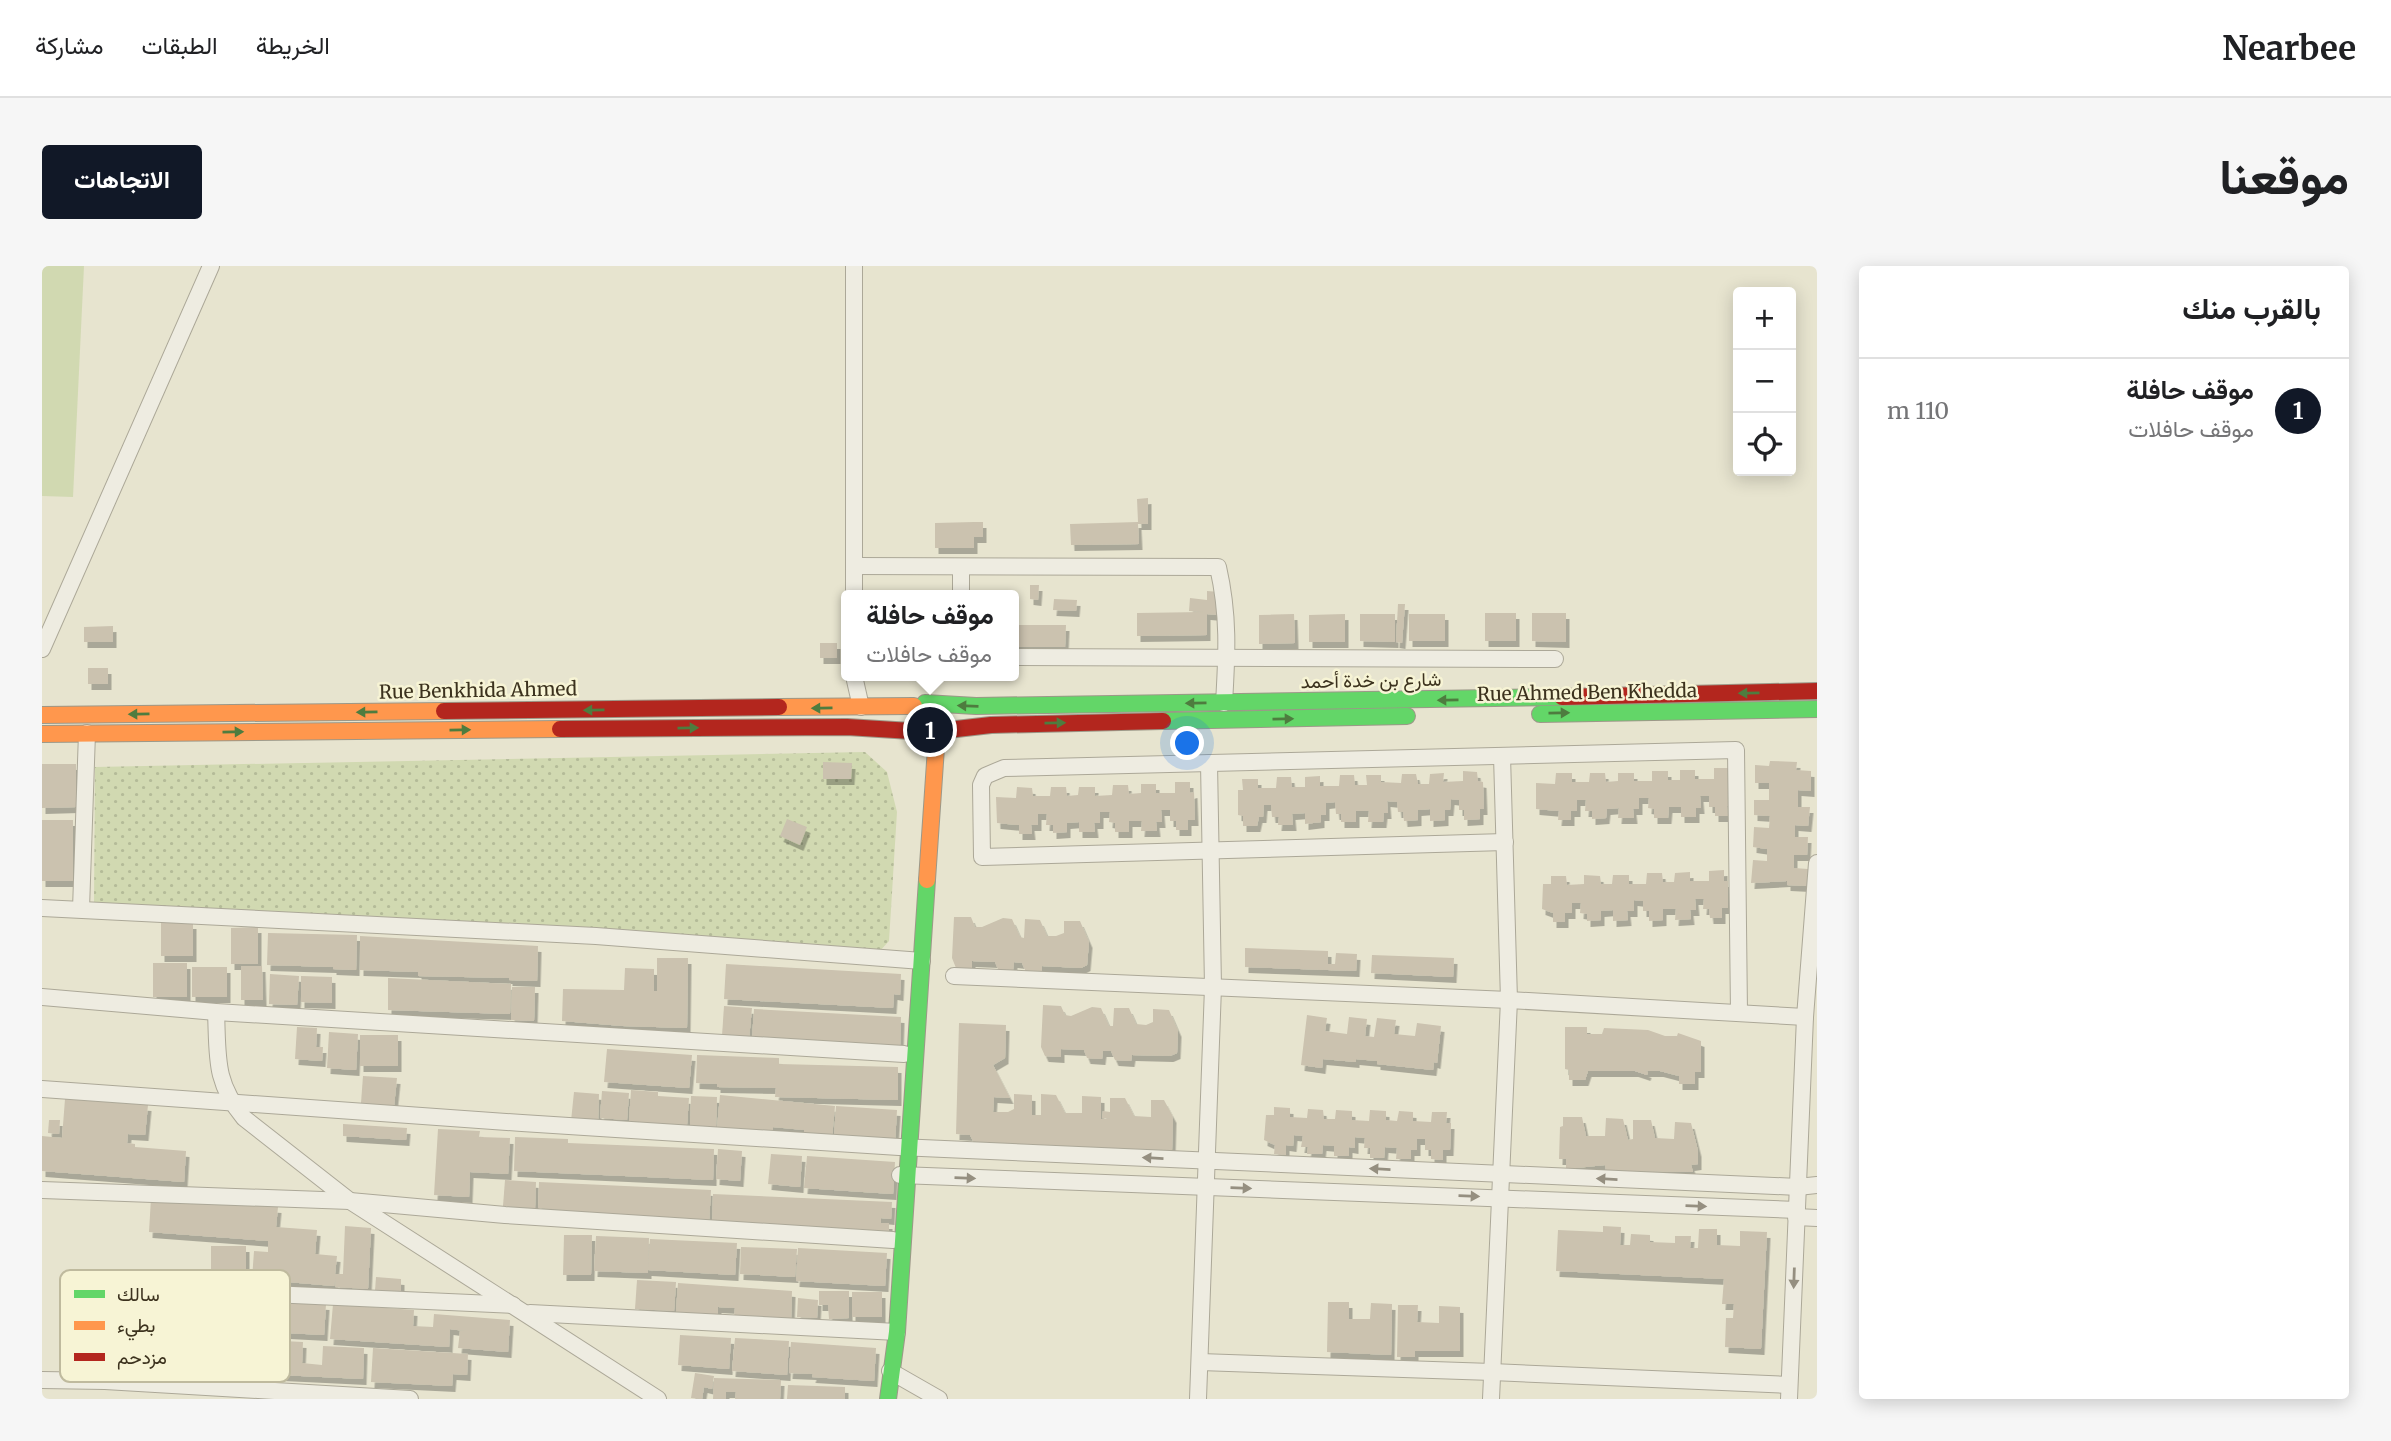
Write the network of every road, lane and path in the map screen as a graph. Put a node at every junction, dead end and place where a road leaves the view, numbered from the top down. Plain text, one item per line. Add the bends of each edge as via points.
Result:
1 (211, 266) edge
2 (854, 266) edge
3 (854, 566) junction
4 (961, 567) junction
5 (854, 590) edge
6 (961, 590) edge
7 (42, 649) edge
8 (1019, 657) edge
9 (1227, 659) junction
10 (1555, 659) dead end
11 (855, 681) edge
12 (1817, 691) edge
13 (1224, 703) junction
14 (920, 705) junction
15 (861, 707) junction
16 (1817, 709) edge
17 (1530, 714) dead end
18 (42, 715) edge
19 (1420, 716) dead end
20 (938, 732) junction
21 (87, 733) junction
22 (42, 734) edge
23 (917, 743) junction
24 (1502, 756) junction
25 (1209, 763) junction
26 (1505, 842) junction
27 (1210, 850) junction
28 (1817, 863) edge
29 (42, 908) edge
30 (81, 909) junction
31 (1814, 910) edge
32 (916, 960) junction
33 (954, 976) dead end
34 (1213, 987) junction
35 (42, 997) edge
36 (1509, 1000) junction
37 (216, 1012) junction
38 (1740, 1013) junction
39 (1805, 1017) junction
40 (904, 1054) junction
41 (42, 1089) edge
42 (232, 1103) junction
43 (904, 1147) junction
44 (1207, 1161) junction
45 (1500, 1174) junction
46 (902, 1175) junction
47 (1817, 1185) edge
48 (1206, 1186) junction
49 (1798, 1188) junction
50 (42, 1190) edge
51 (1499, 1198) junction
52 (351, 1200) junction
53 (1796, 1214) junction
54 (1817, 1218) edge
55 (897, 1230) junction
56 (290, 1296) edge
57 (522, 1309) junction
58 (893, 1332) junction
59 (1200, 1362) junction
60 (890, 1371) junction
61 (1492, 1371) junction
62 (42, 1380) edge
63 (60, 1380) edge
64 (119, 1382) edge
65 (1789, 1392) edge
66 (410, 1399) edge
67 (659, 1399) edge
68 (888, 1399) edge
69 (939, 1399) edge
70 (1198, 1399) edge
71 (1491, 1399) edge

1 - 7 street
2 - 3 street
3 - 4 street
3 - 5 street
4 - 6 street
4 - 9 street via 1218,567 1226,603
8 - 9 street
9 - 10 street
9 - 13 street
11 - 15 street
12 -> 13 main road, شارع بن خدة أحمد
13 -> 14 main road, شارع بن خدة أحمد
14 - 15 main road, Rue Benkhida Ahmed
14 - 20 main road via 931,704 940,710 943,721
14 - 23 main road via 908,721
15 -> 18 main road, Rue Benkhida Ahmed
17 -> 16 main road, Rue Ahmed Ben Khedda
20 -> 19 main road via 991,725
20 - 23 main road
20 - 32 main road
21 - 22 main road
21 -> 23 main road via 847,727
21 - 30 street
23 - 32 main road
24 - 25 street
24 - 26 street
24 - 38 street via 1736,750
25 - 27 street
25 - 27 street via 1004,768 985,776 980,813 982,857
26 - 27 street
26 - 36 street
27 - 34 street
28 - 31 street
29 - 30 street
30 - 32 street via 596,936
31 - 39 street
32 - 40 main road
32 - 43 main road
33 - 34 street
34 - 36 street
34 - 44 street
35 - 37 street
36 - 38 street
36 - 45 street
37 - 40 street
37 - 42 street via 219,1072
38 - 39 street
39 - 49 street
40 - 43 main road
41 - 42 street
42 - 43 street
42 - 52 street via 244,1118
44 -> 43 street
43 - 46 main road
45 -> 44 street
44 - 48 street
49 -> 45 street
45 - 51 street
46 -> 48 street
46 - 55 main road
47 - 49 street
48 -> 51 street
48 - 59 street
49 - 53 street
50 - 52 street
51 -> 53 street
51 - 61 street
52 - 55 street via 505,1215
52 - 57 street
53 - 54 street
53 -> 65 street
55 - 58 main road
56 - 57 street
57 - 58 street
57 - 67 street
58 - 60 main road
59 - 61 street
59 - 70 street
60 - 68 main road
60 - 69 street
61 - 65 street
61 - 71 street
62 - 63 street
64 - 66 street

